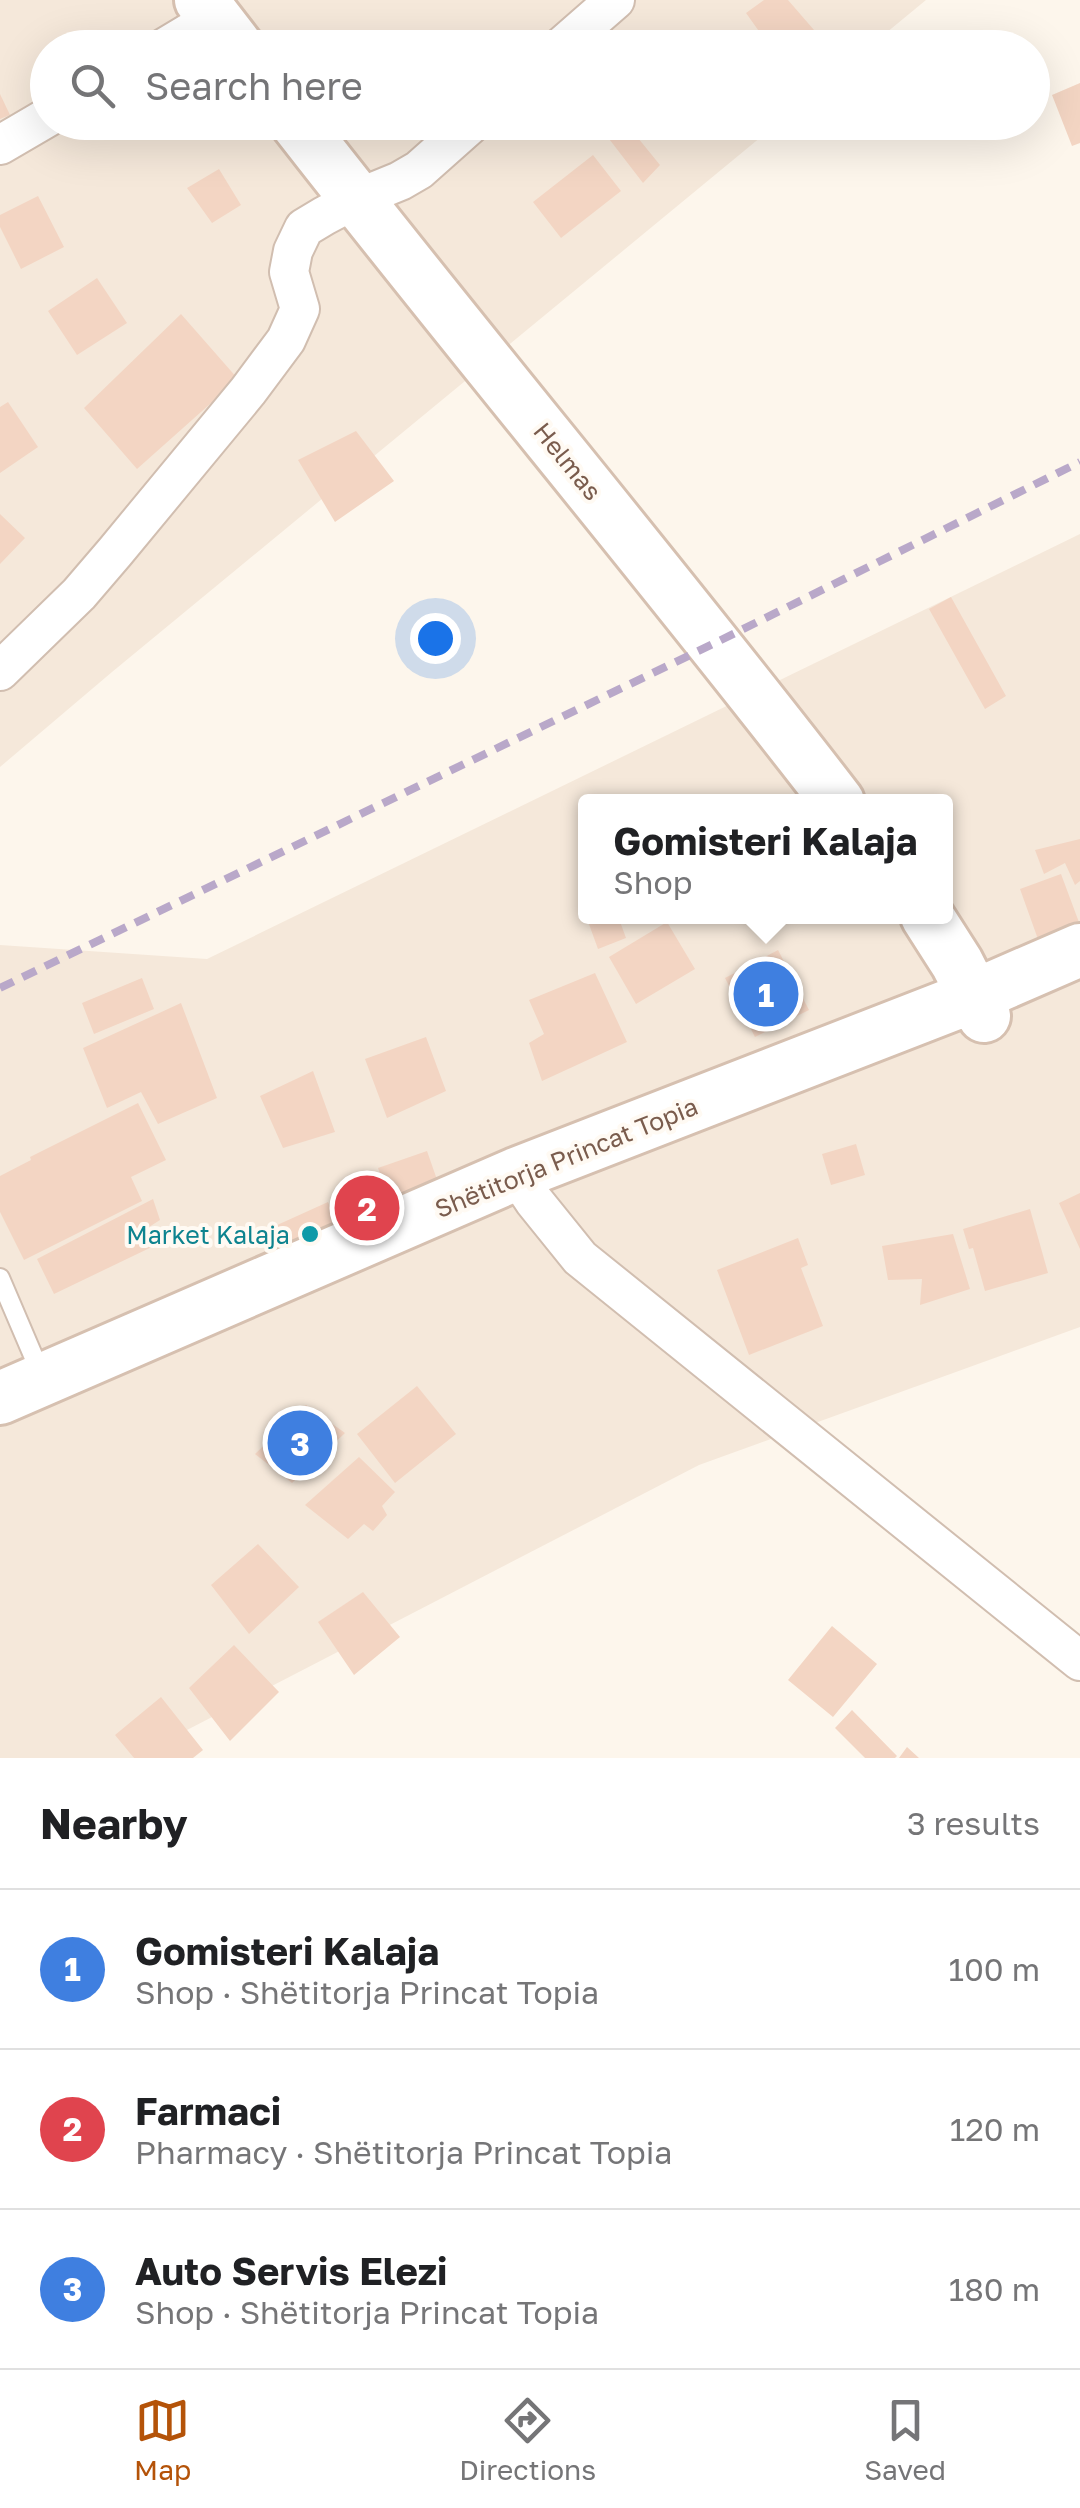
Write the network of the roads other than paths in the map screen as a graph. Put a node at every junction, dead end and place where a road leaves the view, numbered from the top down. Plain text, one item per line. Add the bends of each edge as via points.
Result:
1 (615, 0) edge
2 (581, 30) edge
3 (30, 127) edge
4 (310, 140) edge
5 (452, 140) edge
6 (0, 145) edge
7 (356, 199) junction
8 (0, 671) edge
9 (832, 794) edge
10 (932, 924) edge
11 (1080, 950) edge
12 (979, 1006) junction
13 (516, 1174) junction
14 (0, 1278) edge
15 (11, 1393) edge
16 (1080, 1661) edge

1 - 2 street
3 - 6 street
4 - 7 main road, Helmas
5 - 7 street via 418,170
7 - 8 street via 304,228 289,272 300,309 248,391 79,594
7 - 9 main road, Helmas
10 - 12 main road
11 - 12 main road, Shëtitorja Princat Topia
12 - 13 main road, Shëtitorja Princat Topia
13 - 15 main road, Shëtitorja Princat Topia
13 - 16 street via 580,1258
14 - 15 lane

